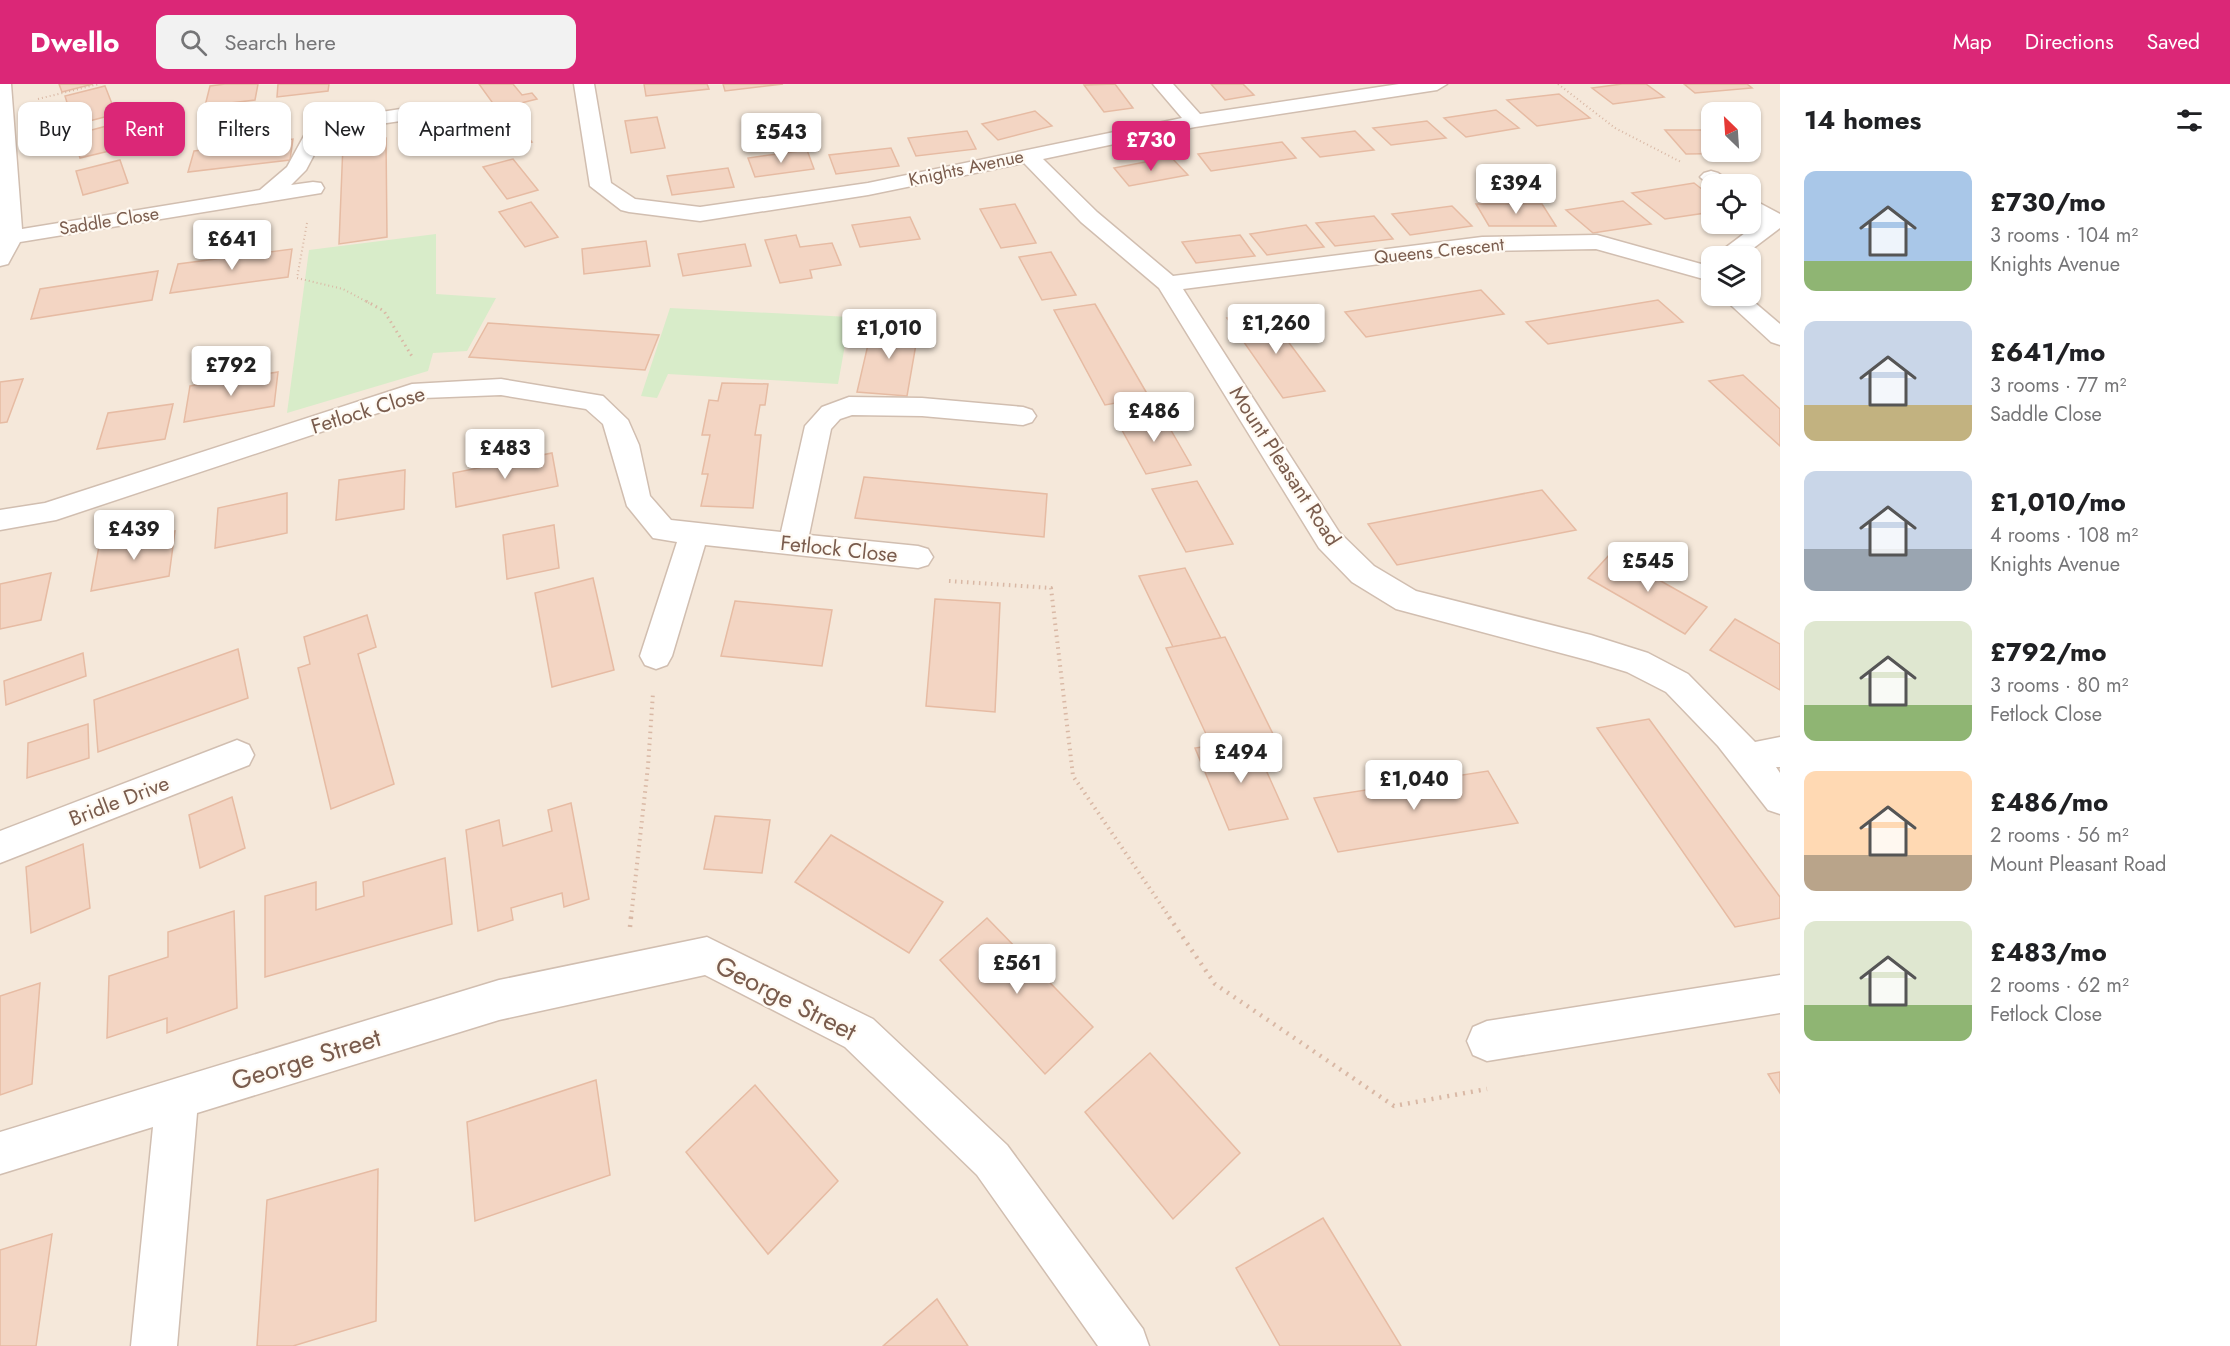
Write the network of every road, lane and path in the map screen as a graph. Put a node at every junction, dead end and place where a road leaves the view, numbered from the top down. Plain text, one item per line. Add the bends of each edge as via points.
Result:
1 (1, 84) edge
2 (99, 84) edge
3 (584, 84) edge
4 (1163, 84) edge
5 (1437, 84) edge
6 (1558, 84) edge
7 (2, 108) junction
8 (398, 115) edge
9 (1195, 121) junction
10 (1028, 154) junction
11 (1703, 174) edge
12 (313, 188) joint
13 (267, 195) junction
14 (1761, 211) edge
15 (1761, 232) edge
16 (1758, 234) edge
17 (10, 237) junction
18 (1742, 246) edge
19 (0, 259) edge
20 (1701, 271) edge
21 (1168, 284) junction
22 (1744, 306) edge
23 (1780, 337) edge
24 (421, 390) junction
25 (1023, 416) dead end
26 (0, 520) edge
27 (694, 534) junction
28 (793, 544) junction
29 (918, 557) joint
30 (656, 656) joint
31 (1780, 752) edge
32 (237, 754) dead end
33 (1748, 758) junction
34 (1780, 799) edge
35 (0, 847) edge
36 (623, 974) junction
37 (1780, 994) edge
38 (1487, 1041) joint
39 (177, 1099) junction
40 (0, 1153) edge
41 (154, 1346) edge
42 (1126, 1346) edge

1 - 7 street
2 - 7 path
3 - 10 street, Knights Avenue via 601,186 629,205 700,214 868,189
4 - 9 street
5 - 9 street, Knights Avenue
6 - 11 path via 1615,128
7 - 17 street
8 - 13 street via 318,127 296,170
9 - 10 street, Knights Avenue
10 - 21 street, Mount Pleasant Road via 1089,217
12 - 13 street, Saddle Close
12 - 24 path via 297,278 344,289 384,311 415,360
13 - 17 street, Saddle Close
14 - 15 street via 1775,221
16 - 18 street
17 - 19 street
20 - 21 street, Queens Crescent via 1596,242 1482,244
21 - 33 street, Mount Pleasant Road via 1329,540 1363,574 1407,601 1637,662 1677,684
22 - 23 street
24 - 26 street, Fetlock Close via 46,513
24 - 27 street, Fetlock Close via 501,387 594,402 615,420 637,499 663,530
25 - 28 street via 922,407 849,406 831,413 818,426
27 - 28 street, Fetlock Close
27 - 30 street
28 - 29 street, Fetlock Close
29 - 38 path via 910,578 1051,588 1074,776 1215,984 1394,1106 1509,1084
30 - 36 path via 648,766
31 - 33 street
32 - 35 street, Bridle Drive
33 - 34 street, Mount Pleasant Road
36 - 39 street, George Street via 499,1000
36 - 42 street, George Street via 707,956 860,1033 992,1160
37 - 38 street
39 - 40 street, George Street
39 - 41 street

